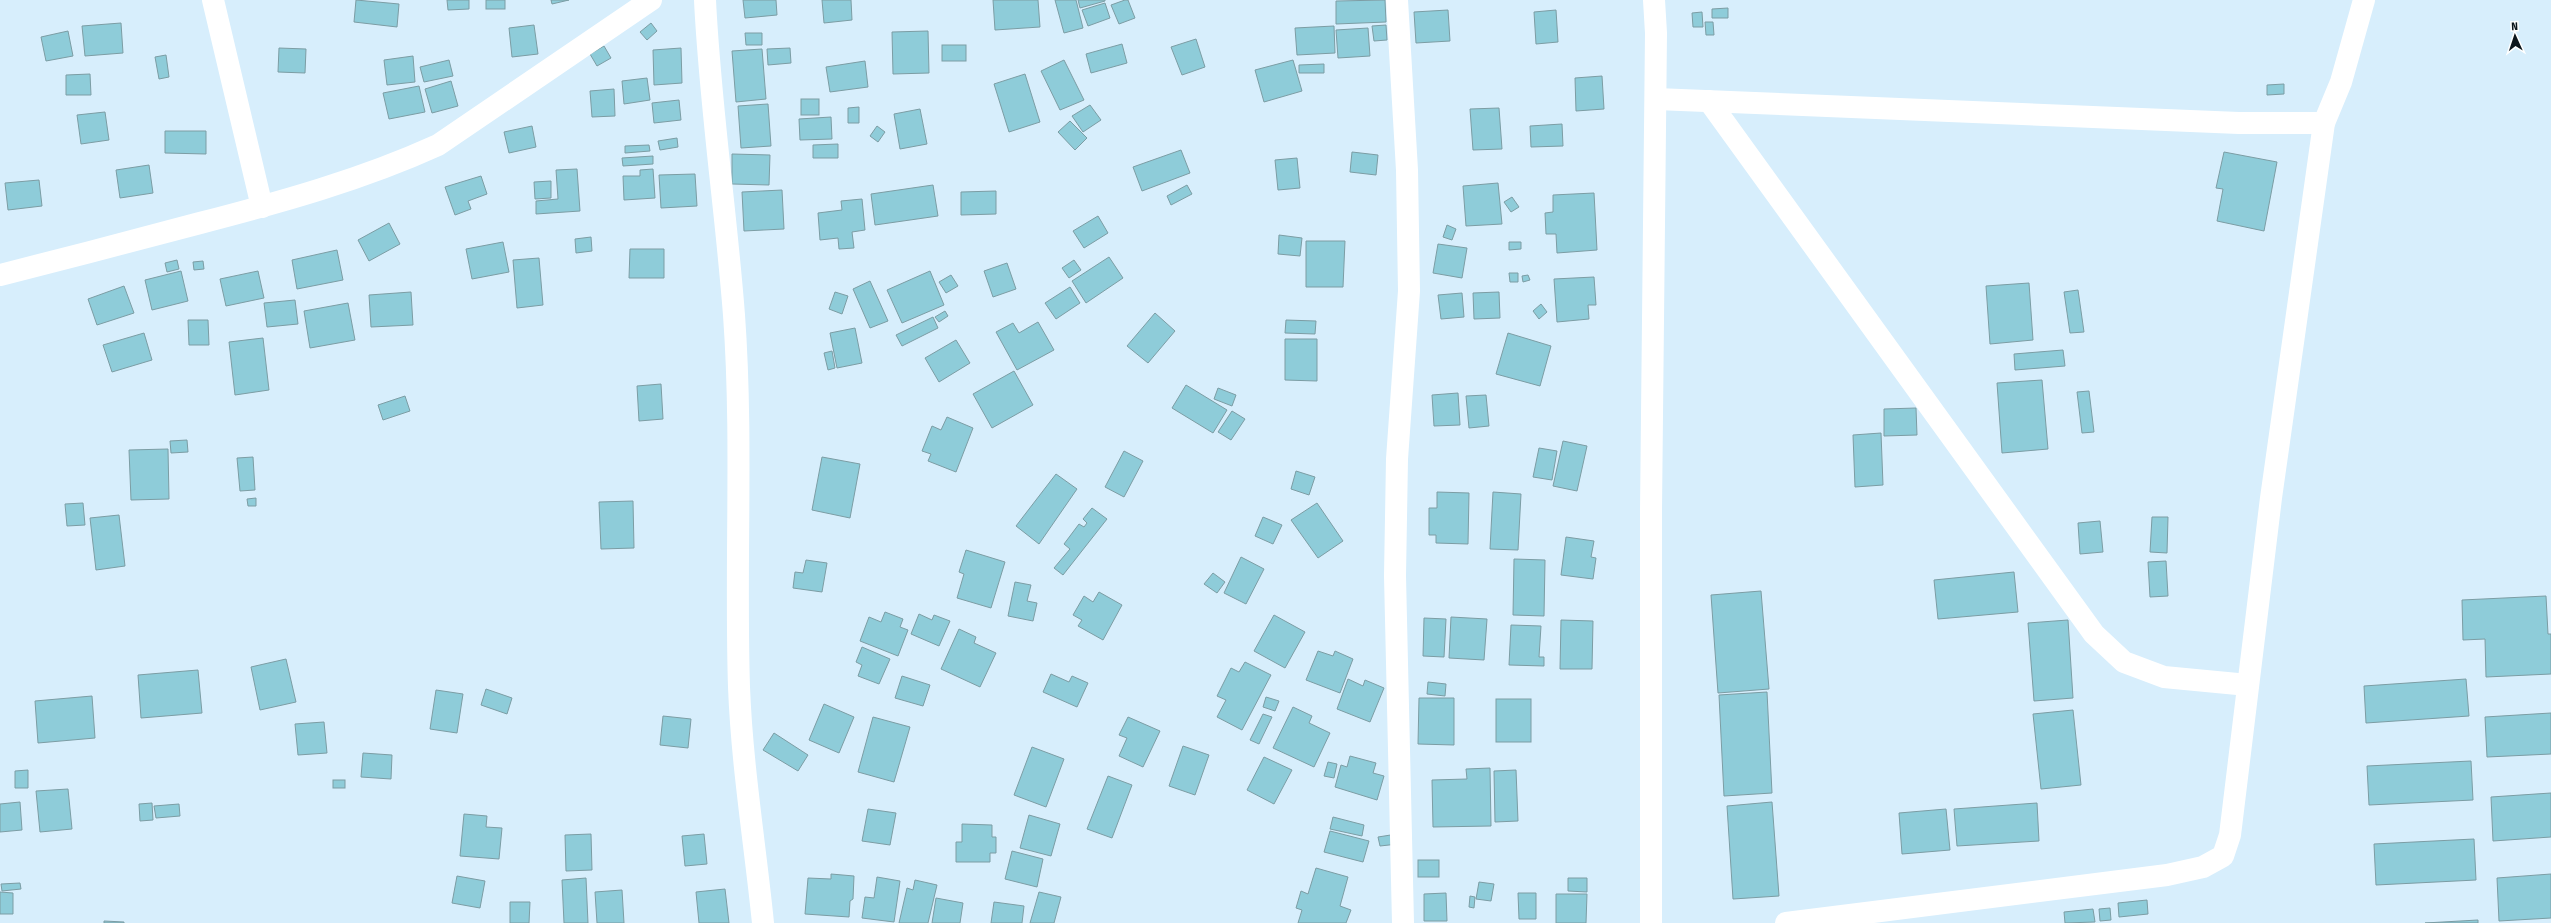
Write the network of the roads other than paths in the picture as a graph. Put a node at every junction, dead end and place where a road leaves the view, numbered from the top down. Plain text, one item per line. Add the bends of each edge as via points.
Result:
1 (213, 0) edge
2 (651, 0) edge
3 (705, 0) edge
4 (1397, 0) edge
5 (1654, 0) edge
6 (2364, 0) edge
7 (1656, 99) junction
8 (1709, 101) junction
9 (2324, 122) junction
10 (262, 207) junction
11 (0, 275) edge
12 (2248, 685) junction
13 (763, 923) edge
14 (1403, 923) edge
15 (1651, 923) edge
16 (1786, 923) edge

1 - 10 street
2 - 10 street via 438,145 349,182
3 - 13 street via 709,81 734,316 742,745
4 - 14 street via 1407,170 1410,291 1397,459 1395,576
5 - 7 street
6 - 9 street via 2341,82
7 - 8 street
7 - 15 street via 1651,511
8 - 9 street via 2239,123
8 - 12 street via 2094,634 2124,662 2164,678
9 - 12 street via 2271,498
10 - 11 street
12 - 16 street via 2230,835 2223,856 2203,867 2167,875

